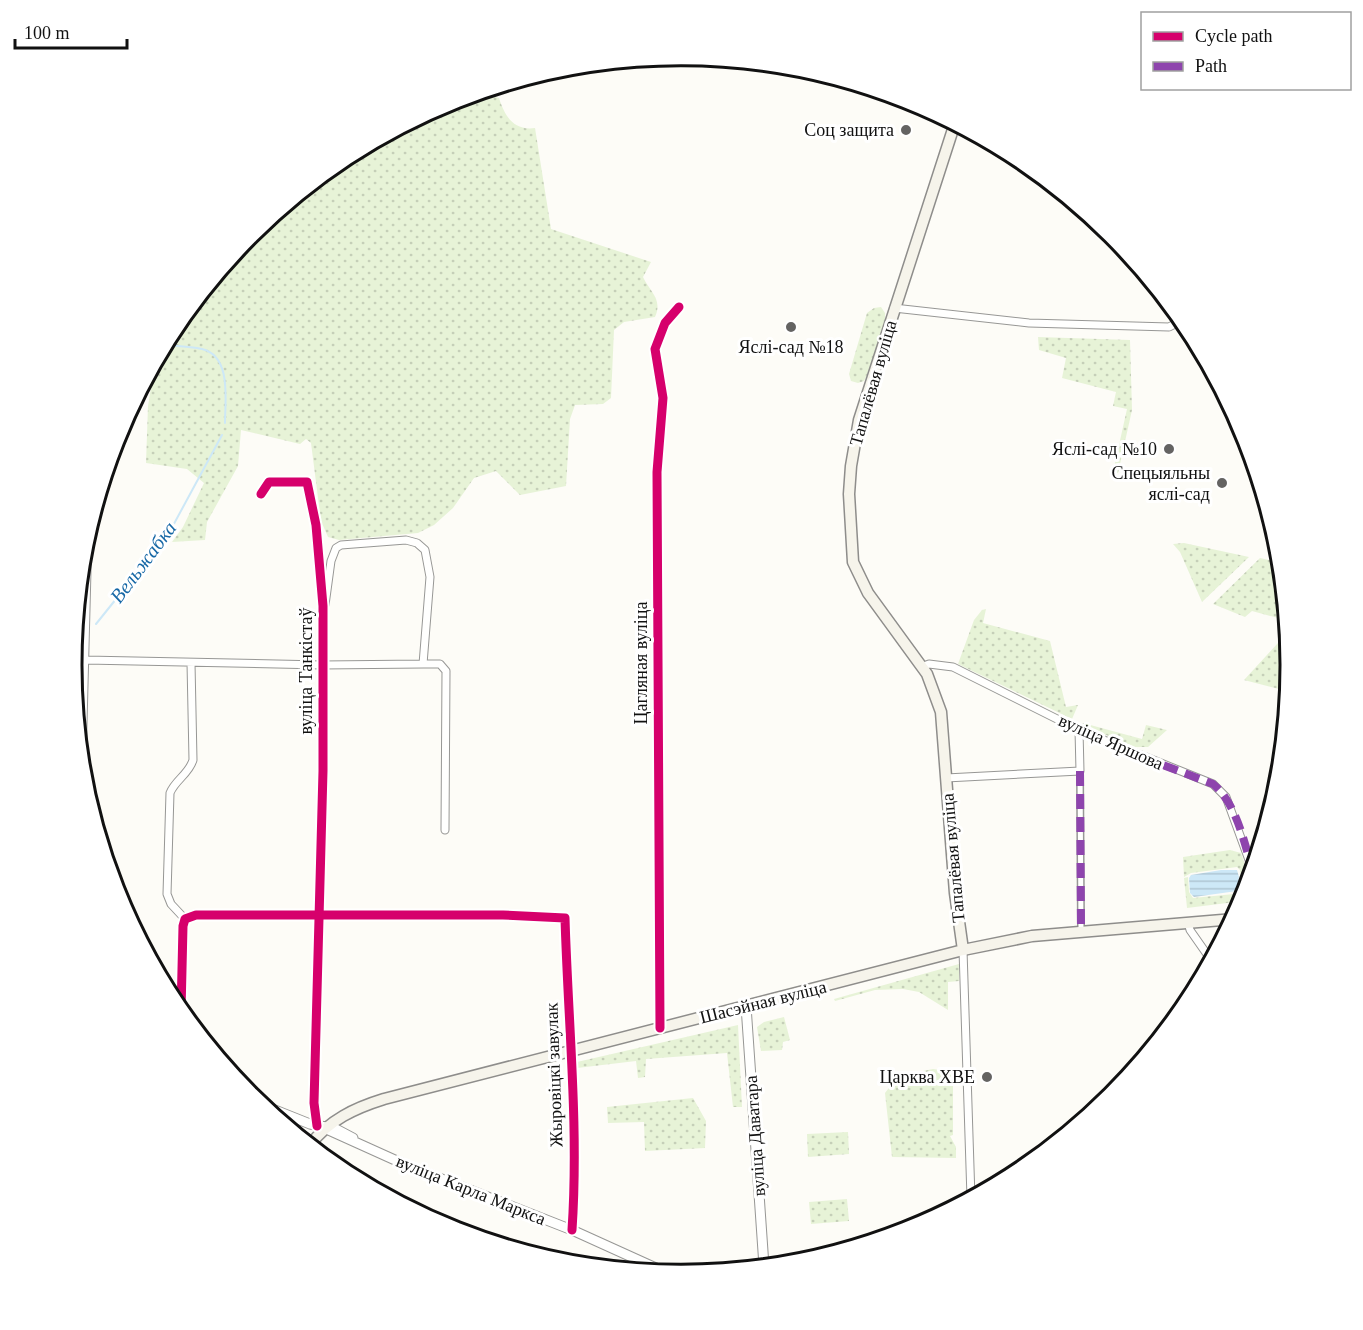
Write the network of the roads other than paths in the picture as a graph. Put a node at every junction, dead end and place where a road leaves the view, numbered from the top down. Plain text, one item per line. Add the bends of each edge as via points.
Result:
1 (952, 131) edge
2 (679, 307) dead end
3 (894, 308) junction
4 (1174, 324) edge
5 (261, 494) dead end
6 (87, 597) edge
7 (323, 606) junction
8 (86, 660) junction
9 (191, 663) junction
10 (423, 664) junction
11 (322, 665) junction
12 (921, 667) junction
13 (84, 706) edge
14 (1079, 730) junction
15 (1080, 771) junction
16 (946, 778) junction
17 (445, 830) dead end
18 (1249, 858) edge
19 (318, 915) junction
20 (185, 919) junction
21 (1224, 920) edge
22 (1188, 922) junction
23 (1081, 930) junction
24 (963, 950) junction
25 (1206, 953) edge
26 (182, 996) edge
27 (746, 1006) junction
28 (660, 1028) junction
29 (570, 1052) junction
30 (285, 1114) edge
31 (321, 1127) junction
32 (314, 1138) edge
33 (971, 1189) edge
34 (572, 1230) junction
35 (763, 1258) edge
36 (645, 1263) edge

1 - 3 main road, Тапалёвая вуліца
2 - 28 street, Цагляная вуліца via 665,323 655,349 663,398 657,472
3 - 4 street via 1029,323
3 - 12 main road, Тапалёвая вуліца via 855,441 849,494 850,542 858,577
5 - 7 street, вуліца Танкістаў via 269,482 307,482 316,525
6 - 8 street
7 - 10 street, вуліца Танкістаў via 327,603 336,548 406,540 417,543 425,550 430,577
7 - 11 street, вуліца Танкістаў
8 - 9 street
8 - 13 street
9 - 11 street
9 - 20 street via 193,760 170,793 167,894
10 - 11 street, вуліца Танкістаў
10 - 17 street, вуліца Танкістаў via 440,664 446,671
11 - 19 street, вуліца Танкістаў
12 - 14 street, вуліца Яршова via 953,667
12 - 16 main road, Тапалёвая вуліца via 933,685 941,712
14 - 15 street
14 - 18 street, вуліца Яршова via 1213,784 1238,823
15 - 16 street
15 - 23 street
16 - 24 main road, Тапалёвая вуліца
19 - 20 street via 196,915
19 - 29 street, Жыровіцкі завулак via 565,918
19 - 31 street, вуліца Танкістаў via 314,1103
20 - 26 street
21 - 22 main road, Шасэйная вуліца
22 - 23 main road, Шасэйная вуліца
22 - 25 street
23 - 24 main road, Шасэйная вуліца
24 - 27 main road, Шасэйная вуліца
24 - 33 street
27 - 28 main road, Шасэйная вуліца
27 - 35 street, вуліца Даватара
28 - 29 main road, Шасэйная вуліца
29 - 31 main road, Шасэйная вуліца via 374,1102
29 - 34 street, Жыровіцкі завулак via 575,1186
30 - 31 street, вуліца Карла Маркса
31 - 32 main road, Шасэйная вуліца
31 - 34 street, вуліца Карла Маркса
34 - 36 street, вуліца Карла Маркса

